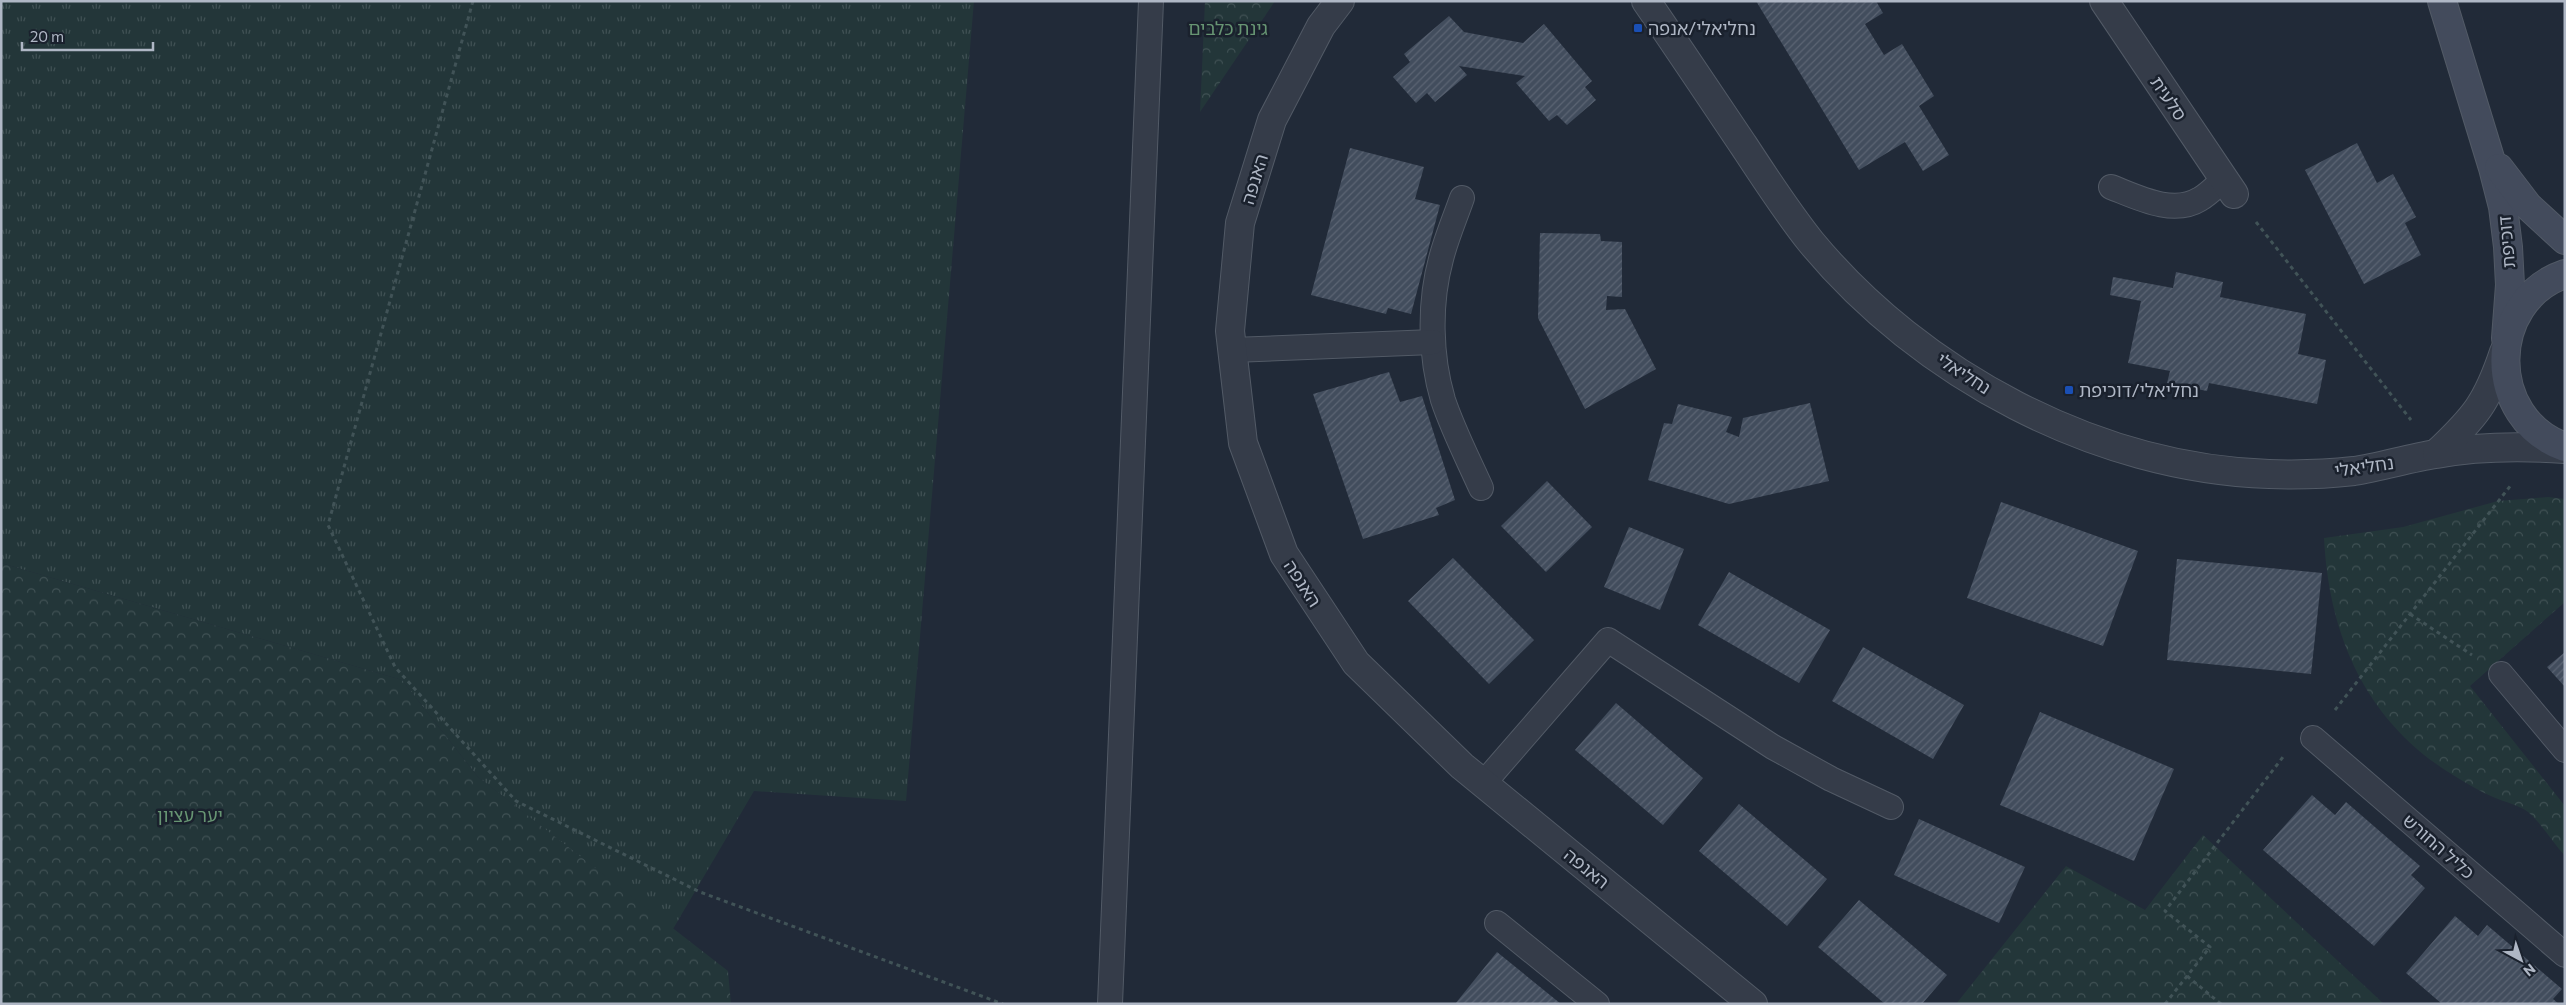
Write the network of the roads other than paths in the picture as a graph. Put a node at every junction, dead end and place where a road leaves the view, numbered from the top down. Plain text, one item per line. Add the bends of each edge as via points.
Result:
1 (1151, 1) edge
2 (1340, 1) edge
3 (1646, 1) edge
4 (2104, 1) edge
5 (2442, 1) edge
6 (2487, 148) junction
7 (2110, 187) dead end
8 (2229, 187) joint
9 (1462, 198) dead end
10 (2565, 240) edge
11 (2565, 274) edge
12 (1433, 342) junction
13 (2505, 345) junction
14 (1232, 350) junction
15 (2565, 448) edge
16 (2437, 454) junction
17 (1481, 488) dead end
18 (2502, 674) road end
19 (2313, 738) dead end
20 (2565, 750) edge
21 (1483, 784) junction
22 (1891, 807) dead end
23 (1497, 923) dead end
24 (2565, 955) edge
25 (1110, 1004) edge
26 (1597, 1004) edge
27 (1753, 1004) edge

1 - 25 lane
2 - 14 street, האנפה via 1321,26 1272,120 1240,222 1230,331
3 - 16 street, נחליאלי via 1773,190 1812,242 1858,292 1912,339 1974,382 2040,417 2112,446 2189,465 2269,474 2352,471
4 - 8 street, סלעית
5 - 6 street, דוכיפת
6 - 10 street, דוכיפת via 2516,193
6 - 13 street, דוכיפת via 2503,207 2508,247 2510,285
7 - 8 lane via 2155,203 2177,206
9 - 12 lane via 1435,287
11 - 13 street via 2549,281 2526,300
12 - 14 lane
12 - 17 lane via 1443,398
13 - 15 street, דוכיפת via 2506,380 2517,408 2536,431
13 - 16 street via 2484,403 2470,422
14 - 21 street, האנפה via 1243,443 1284,554 1356,663
15 - 16 street, נחליאלי via 2505,446
18 - 20 lane
19 - 24 lane, כליל החורש
21 - 22 lane via 1608,640 1773,747
21 - 27 street, האנפה
23 - 26 lane

